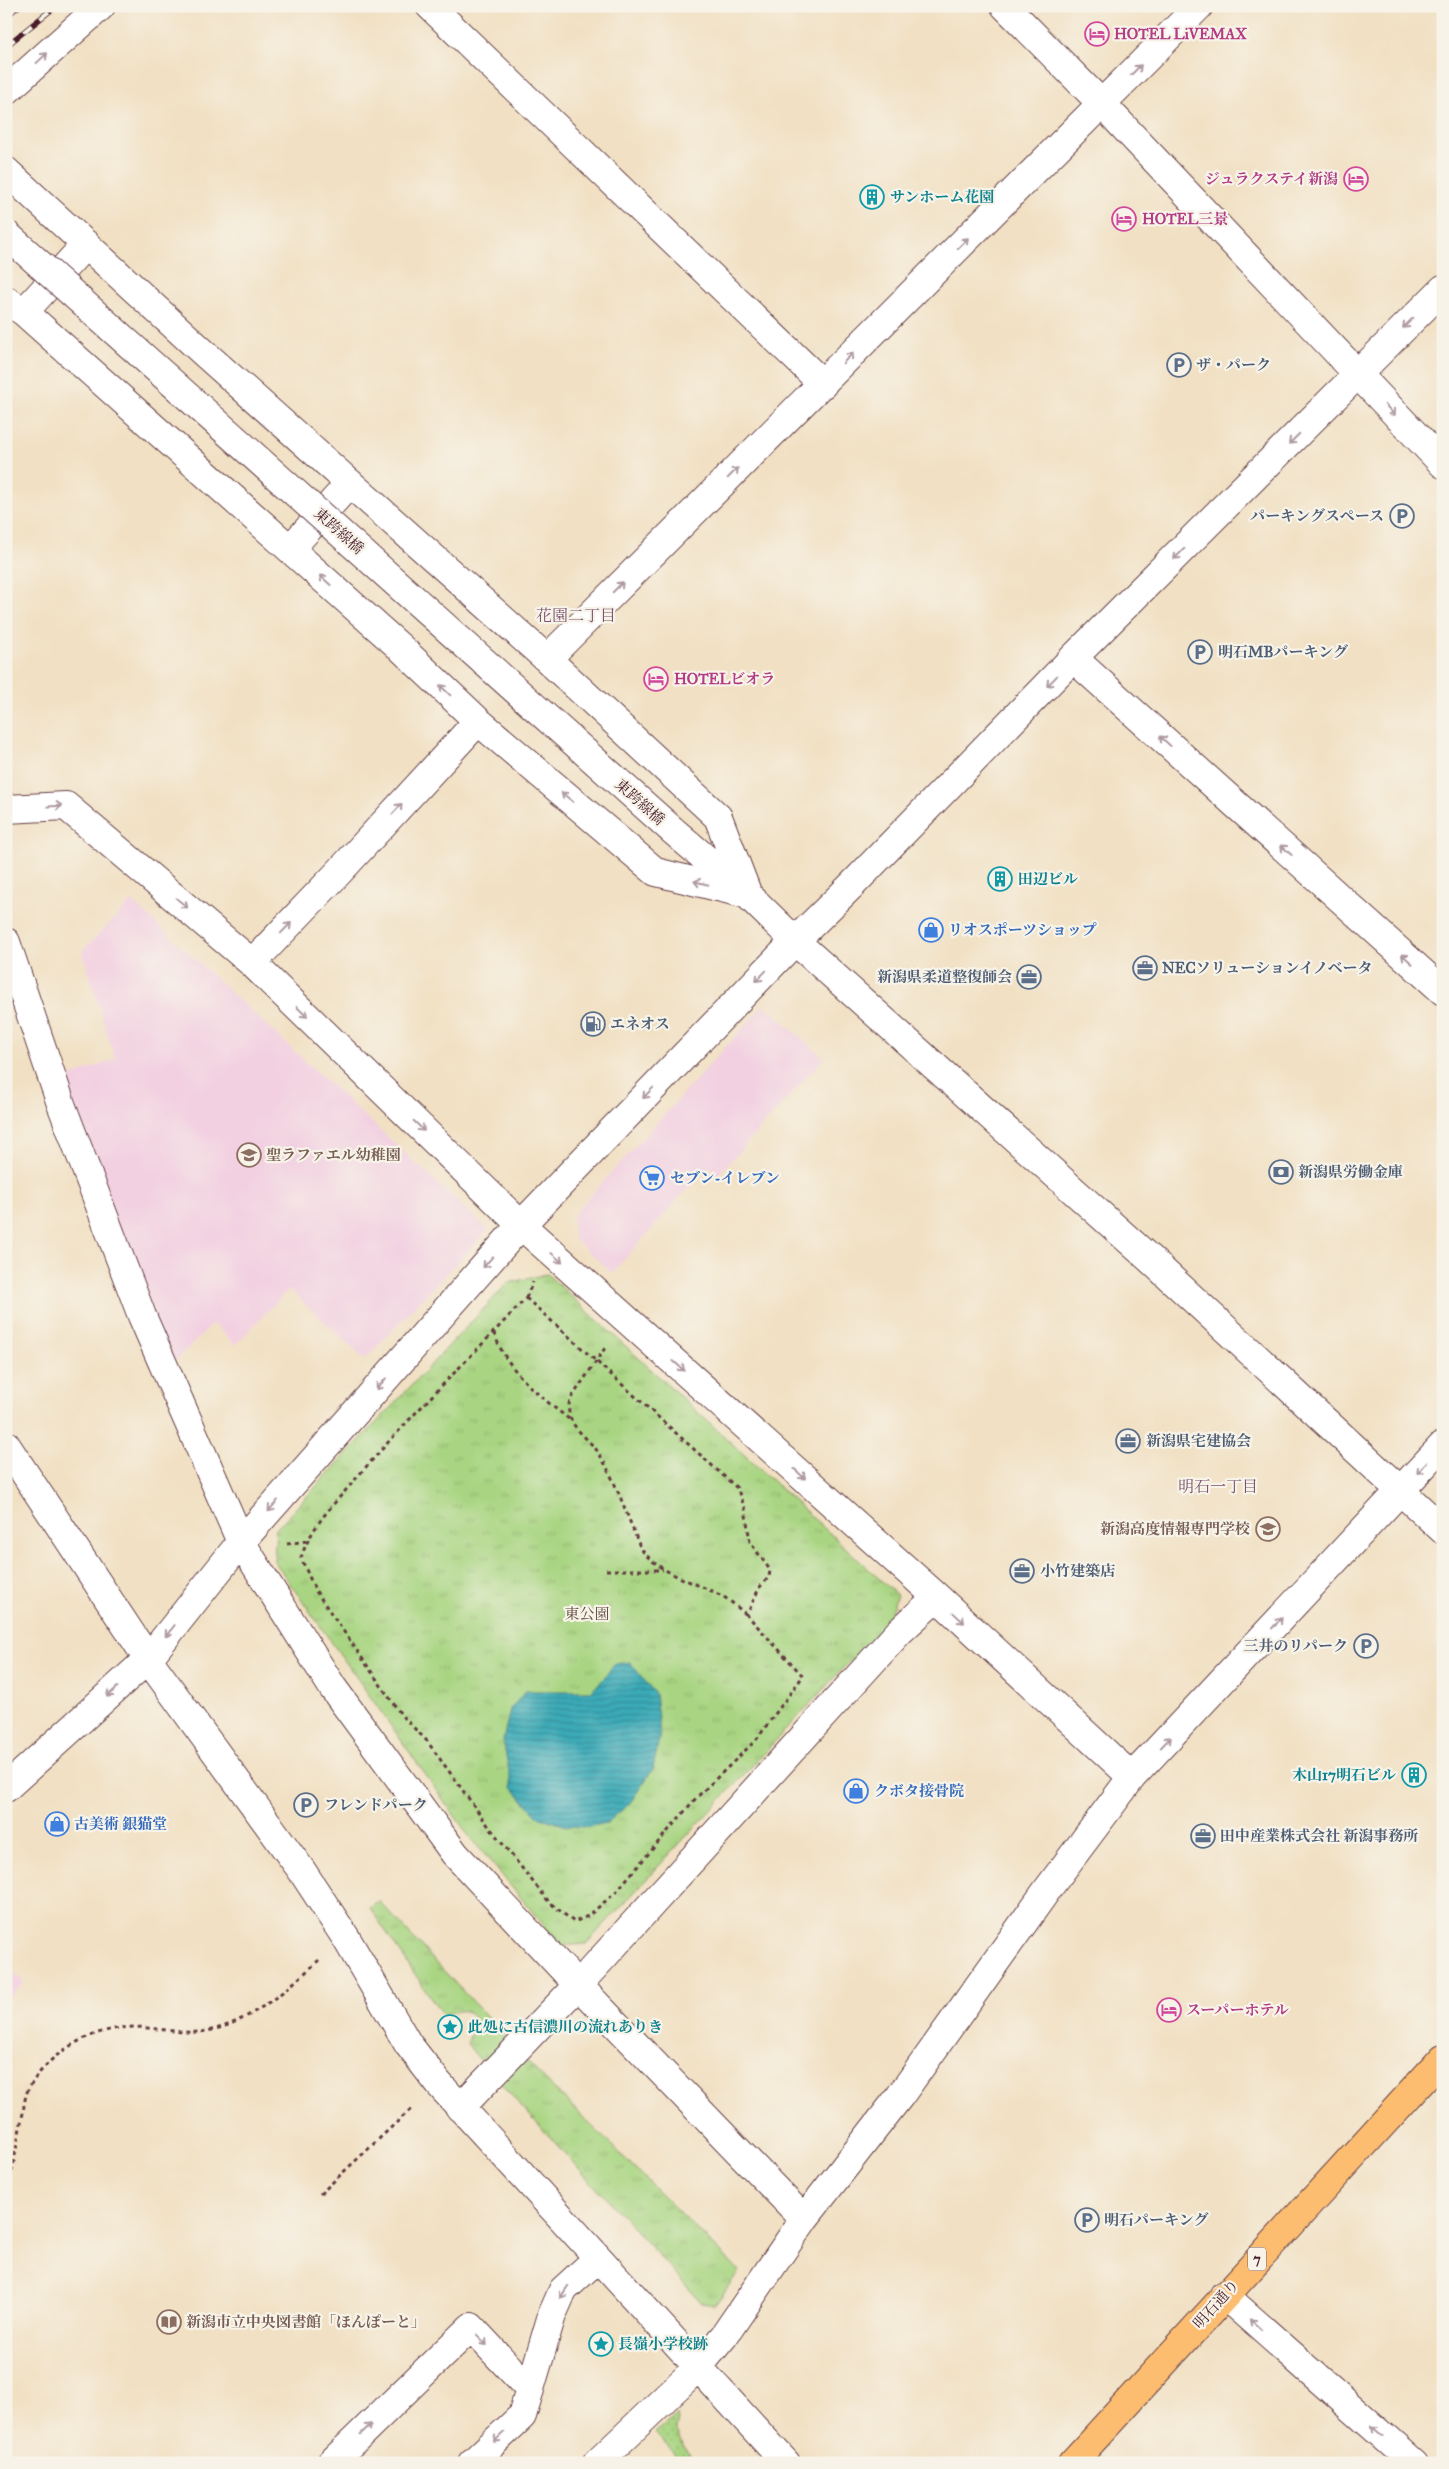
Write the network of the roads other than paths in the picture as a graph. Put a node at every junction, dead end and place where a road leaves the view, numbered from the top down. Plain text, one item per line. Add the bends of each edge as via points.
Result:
1 (101, 6) edge
2 (430, 6) edge
3 (1005, 6) edge
4 (1199, 6) edge
5 (6, 91) edge
6 (1102, 104) junction
7 (6, 171) edge
8 (6, 234) edge
9 (86, 244) junction
10 (1443, 289) edge
11 (15, 306) edge
12 (1357, 374) junction
13 (823, 384) junction
14 (1443, 464) edge
15 (350, 483) junction
16 (290, 549) junction
17 (1073, 658) junction
18 (547, 659) junction
19 (478, 721) junction
20 (6, 809) edge
21 (748, 894) junction
22 (795, 941) junction
23 (6, 942) edge
24 (252, 963) junction
25 (1443, 991) edge
26 (521, 1225) junction
27 (6, 1444) edge
28 (1443, 1445) edge
29 (1401, 1492) junction
30 (1443, 1530) edge
31 (241, 1542) junction
32 (937, 1597) junction
33 (148, 1659) junction
34 (1132, 1777) junction
35 (6, 1788) edge
36 (578, 1985) junction
37 (1443, 2058) edge
38 (460, 2108) junction
39 (804, 2219) junction
40 (598, 2258) junction
41 (1224, 2295) junction
42 (698, 2367) junction
43 (530, 2390) junction
44 (331, 2463) edge
45 (472, 2463) edge
46 (597, 2463) edge
47 (786, 2463) edge
48 (1072, 2463) edge
49 (1414, 2463) edge

5 -> 1 street
2 - 13 street
3 - 6 street
6 -> 4 street
6 - 12 street
13 -> 6 street
7 - 9 street
8 - 21 street, 東跨線橋, bridge via 671,829
9 - 11 street
9 - 15 street
10 -> 12 street
11 - 16 street
12 -> 14 street
12 -> 17 street
18 -> 13 street
15 - 16 street
15 - 18 street
19 -> 16 street
17 -> 22 street
25 -> 17 street
18 - 21 street via 718,817
21 -> 19 street via 656,872
24 -> 19 street
20 -> 24 street via 66,806
21 - 22 street, 東跨線橋
22 -> 26 street
22 - 29 street, 東跨線橋 via 1151,1260
23 - 31 street via 61,1104 142,1316
24 -> 26 street
26 -> 31 street
26 -> 32 street
27 - 33 street
28 -> 29 street
29 - 30 street, 東跨線橋
34 -> 29 street
31 -> 33 street
31 - 36 street via 333,1688 455,1854
32 -> 34 street
32 - 36 street via 900,1632
33 -> 35 street
33 - 38 street via 302,1872 346,1938 408,2044
34 - 39 street via 900,2096
36 - 38 street
36 - 39 street
37 - 41 highway, 明石通り / 7
38 - 40 street
39 - 42 street via 724,2336
40 - 42 street
40 -> 43 street via 563,2290 552,2315
41 - 48 highway, 明石通り / 7
49 -> 41 street
42 - 46 street
42 - 47 street
44 -> 43 street via 471,2328
43 -> 45 street via 522,2416

